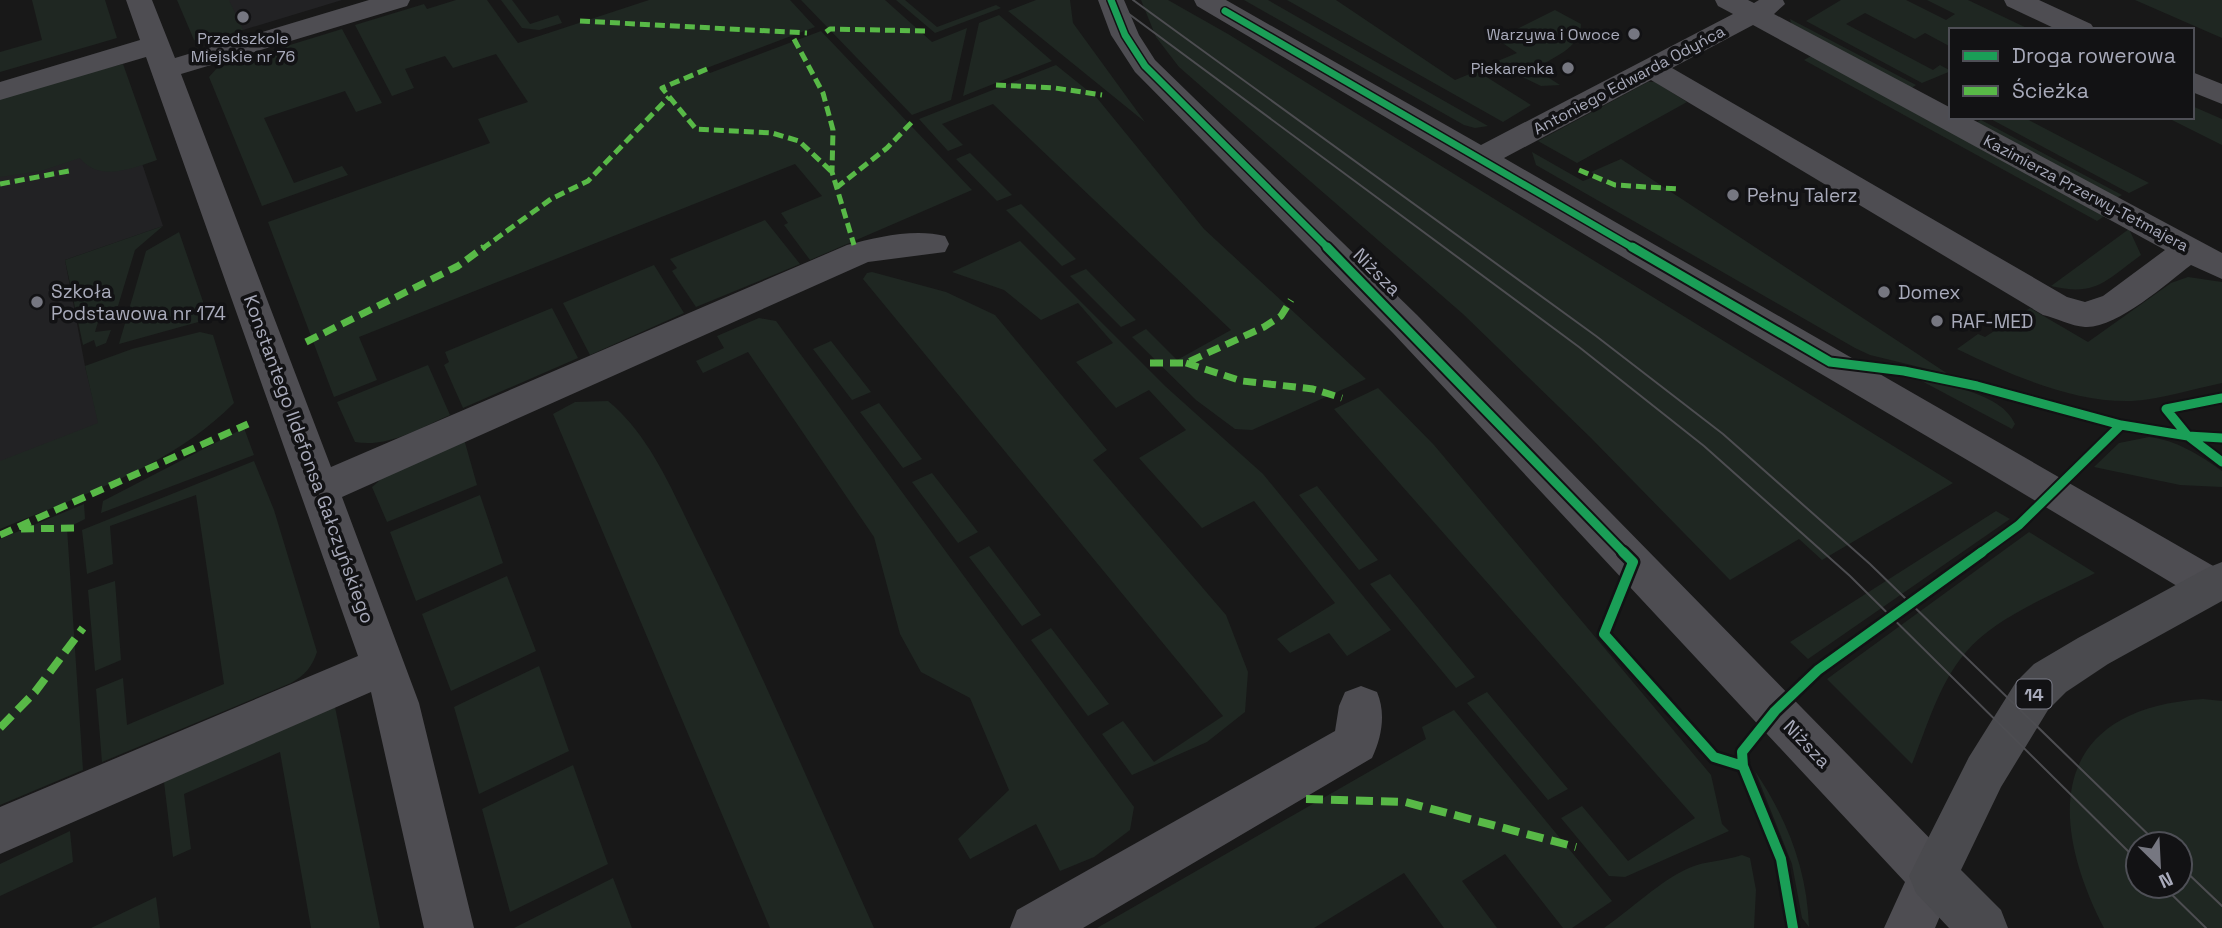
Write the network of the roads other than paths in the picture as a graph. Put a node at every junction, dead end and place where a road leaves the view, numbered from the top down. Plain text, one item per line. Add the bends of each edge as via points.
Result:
1 (139, 0) edge
2 (397, 0) edge
3 (1111, 0) edge
4 (1207, 0) edge
5 (1780, 0) edge
6 (2017, 0) edge
7 (1741, 7) edge
8 (2077, 28) edge
9 (161, 57) junction
10 (1651, 68) junction
11 (2194, 82) edge
12 (0, 91) edge
13 (2222, 95) edge
14 (1479, 159) junction
15 (933, 244) dead end
16 (2189, 249) junction
17 (2222, 267) edge
18 (320, 489) junction
19 (2219, 586) edge
20 (383, 666) junction
21 (1361, 706) dead end
22 (0, 831) edge
23 (1933, 876) junction
24 (449, 928) edge
25 (1035, 928) edge
26 (1909, 928) edge
27 (1983, 928) edge

1 - 9 street, Konstantego Ildefonsa Gałczyńskiego
2 - 9 street
3 - 23 street, Niższa via 1123,33 1145,66 1405,324
4 - 14 street
5 - 7 street, Antoniego Edwarda Odyńca
6 - 8 street
7 - 10 street, Antoniego Edwarda Odyńca
7 - 16 street, Kazimierza Przerwy-Tetmajera
9 - 12 street
9 - 18 street, Konstantego Ildefonsa Gałczyńskiego
10 - 14 street, Antoniego Edwarda Odyńca
10 - 16 street via 2055,306 2086,316 2115,305
11 - 13 street
14 - 19 street
15 - 18 street via 859,253
16 - 17 street, Kazimierza Przerwy-Tetmajera
18 - 20 street, Konstantego Ildefonsa Gałczyńskiego
19 - 23 main road, 14 via 2093,651 2050,678 2032,696 1985,772
20 - 22 street
20 - 24 street, Konstantego Ildefonsa Gałczyńskiego via 397,703
21 - 25 street via 1356,743
23 - 26 street
23 - 27 main road

